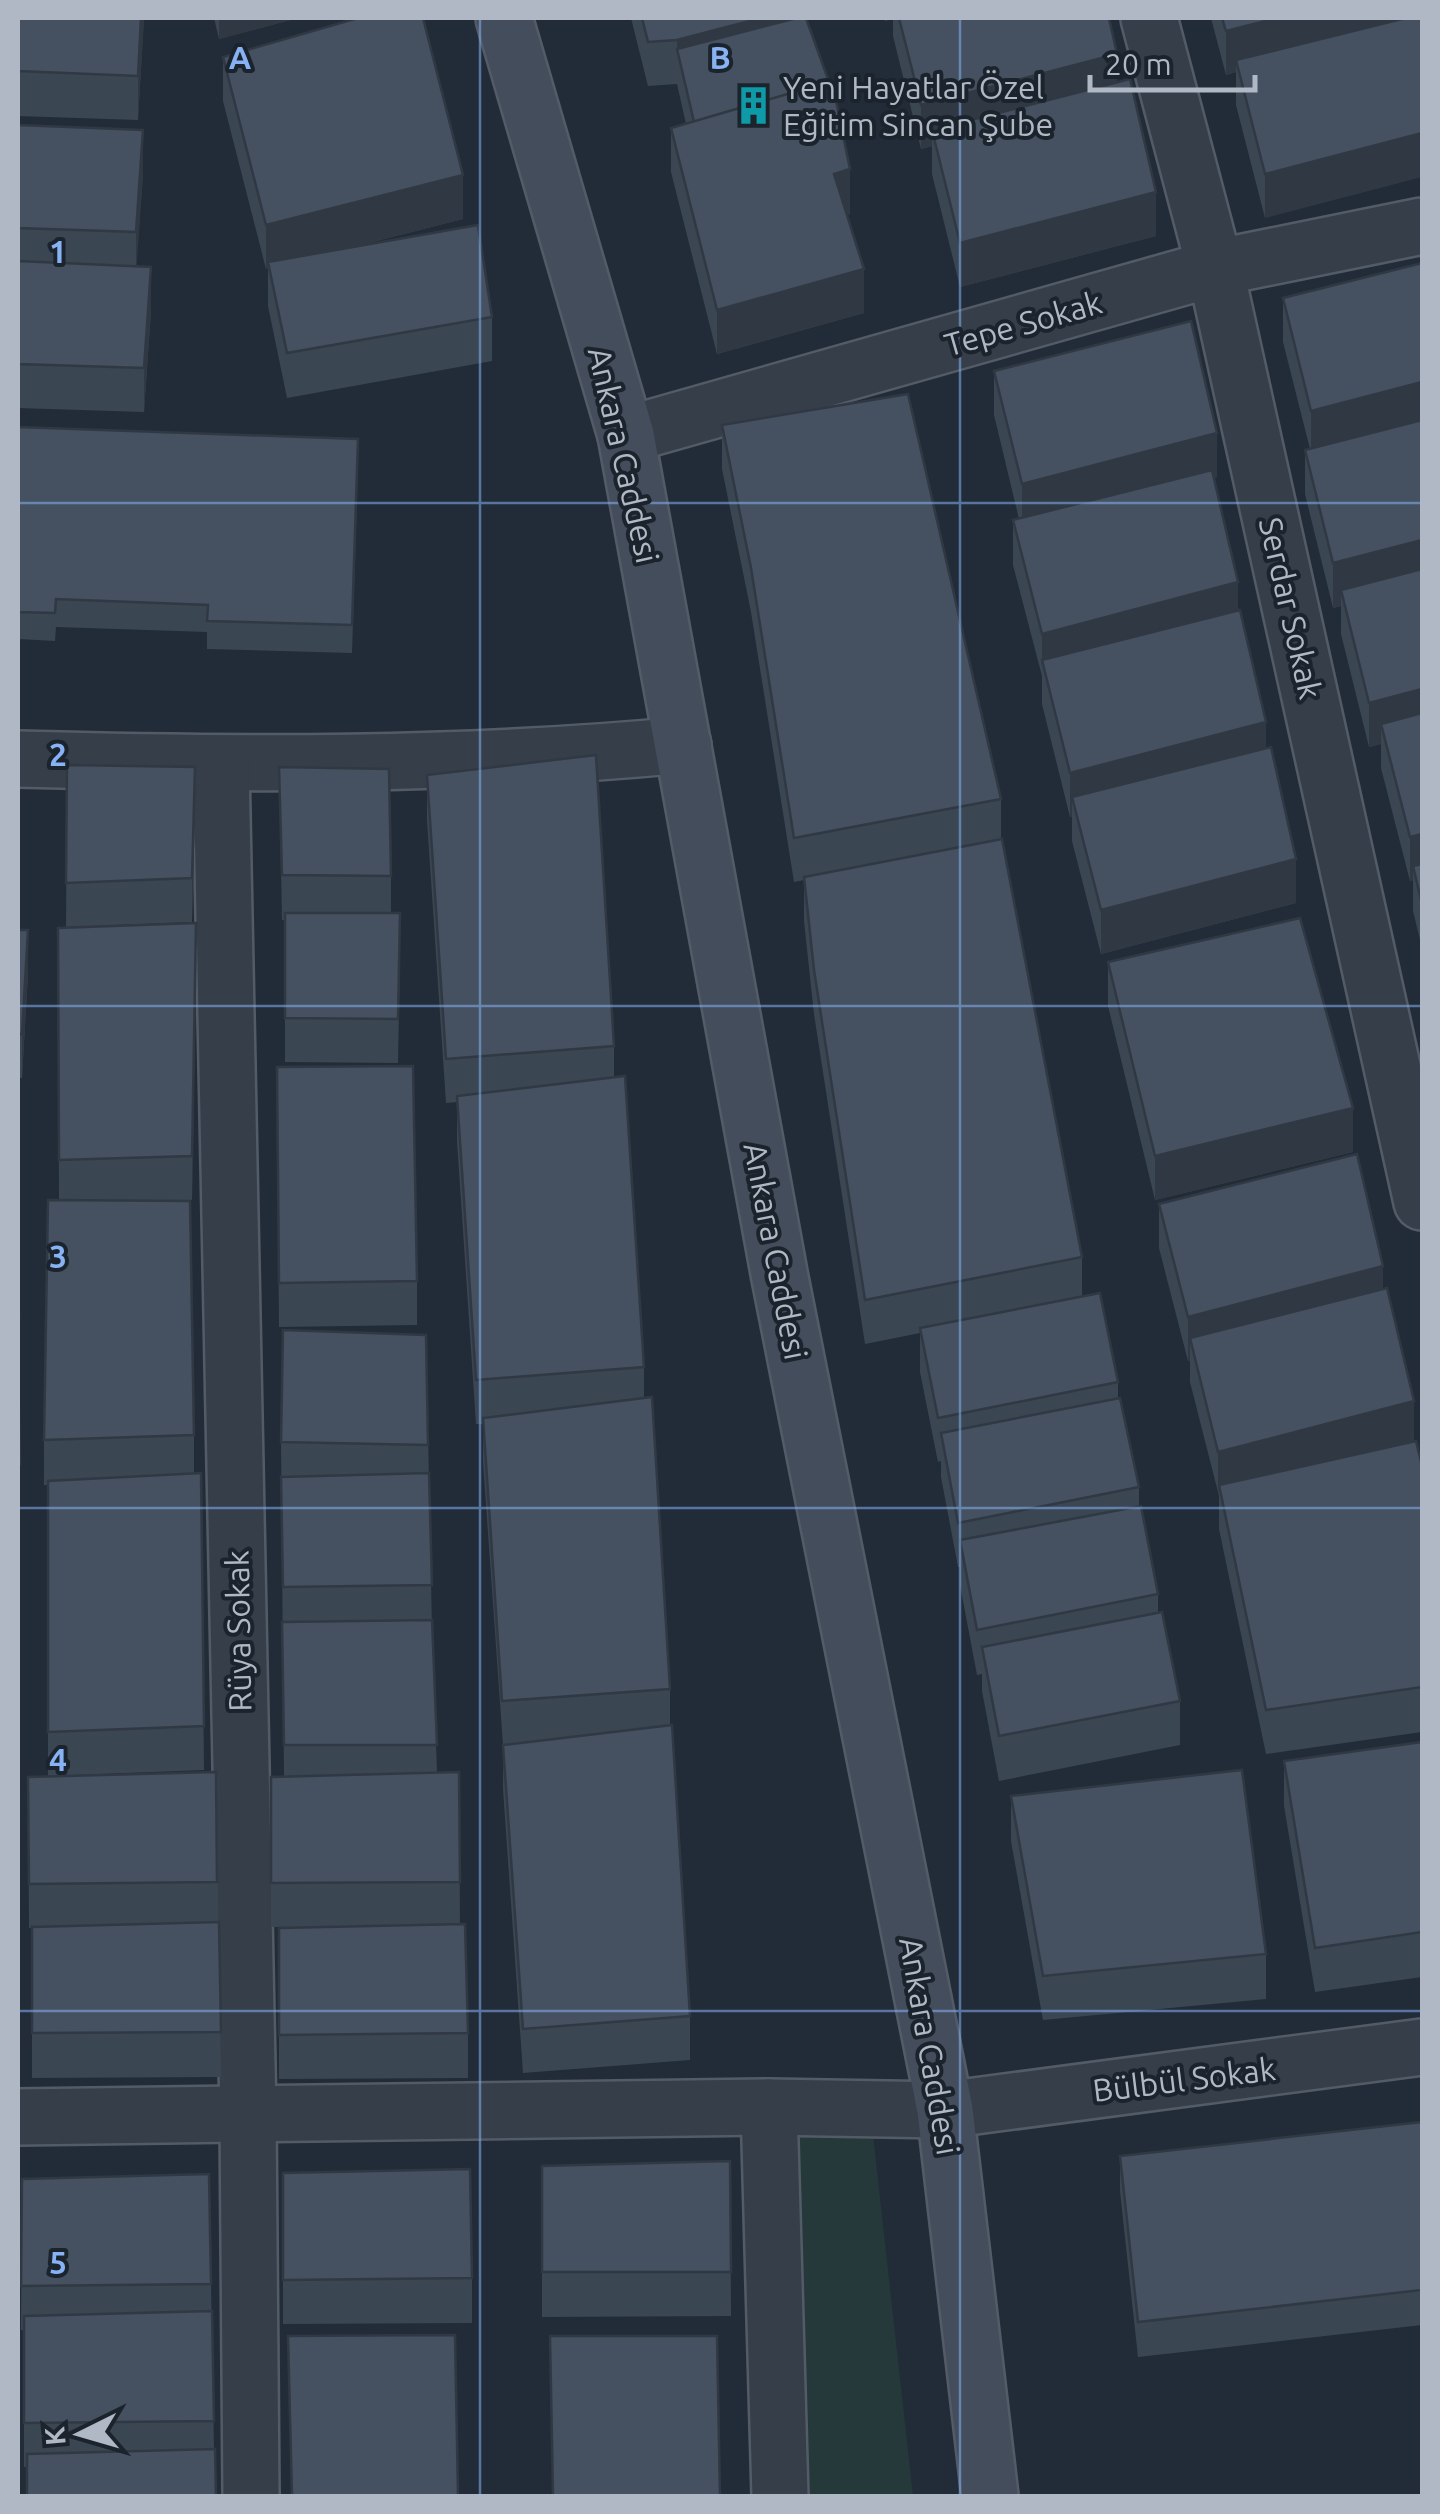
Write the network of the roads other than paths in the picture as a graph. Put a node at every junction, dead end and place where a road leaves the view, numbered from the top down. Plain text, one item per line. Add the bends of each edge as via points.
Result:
1 (504, 18) edge
2 (1149, 18) edge
3 (1422, 226) edge
4 (1215, 268) junction
5 (626, 435) junction
6 (683, 745) junction
7 (18, 759) edge
8 (221, 764) junction
9 (1422, 1202) edge
10 (1422, 2048) edge
11 (769, 2107) junction
12 (945, 2110) junction
13 (248, 2115) junction
14 (18, 2117) edge
15 (251, 2496) edge
16 (780, 2496) edge
17 (990, 2496) edge

1 - 5 main road, Ankara Caddesi
2 - 4 street, Serdar Sokak
3 - 4 street, Tepe Sokak
4 - 5 street, Tepe Sokak
4 - 9 street, Serdar Sokak
5 - 6 main road, Ankara Caddesi
6 - 8 street
6 - 12 main road, Ankara Caddesi via 779,1274
7 - 8 street
8 - 13 street, Rüya Sokak
10 - 12 street, Bülbül Sokak
11 - 12 street, Bülbül Sokak
11 - 13 street, Bülbül Sokak
11 - 16 street
12 - 17 main road, Ankara Caddesi
13 - 14 street, Bülbül Sokak
13 - 15 street, Rüya Sokak

